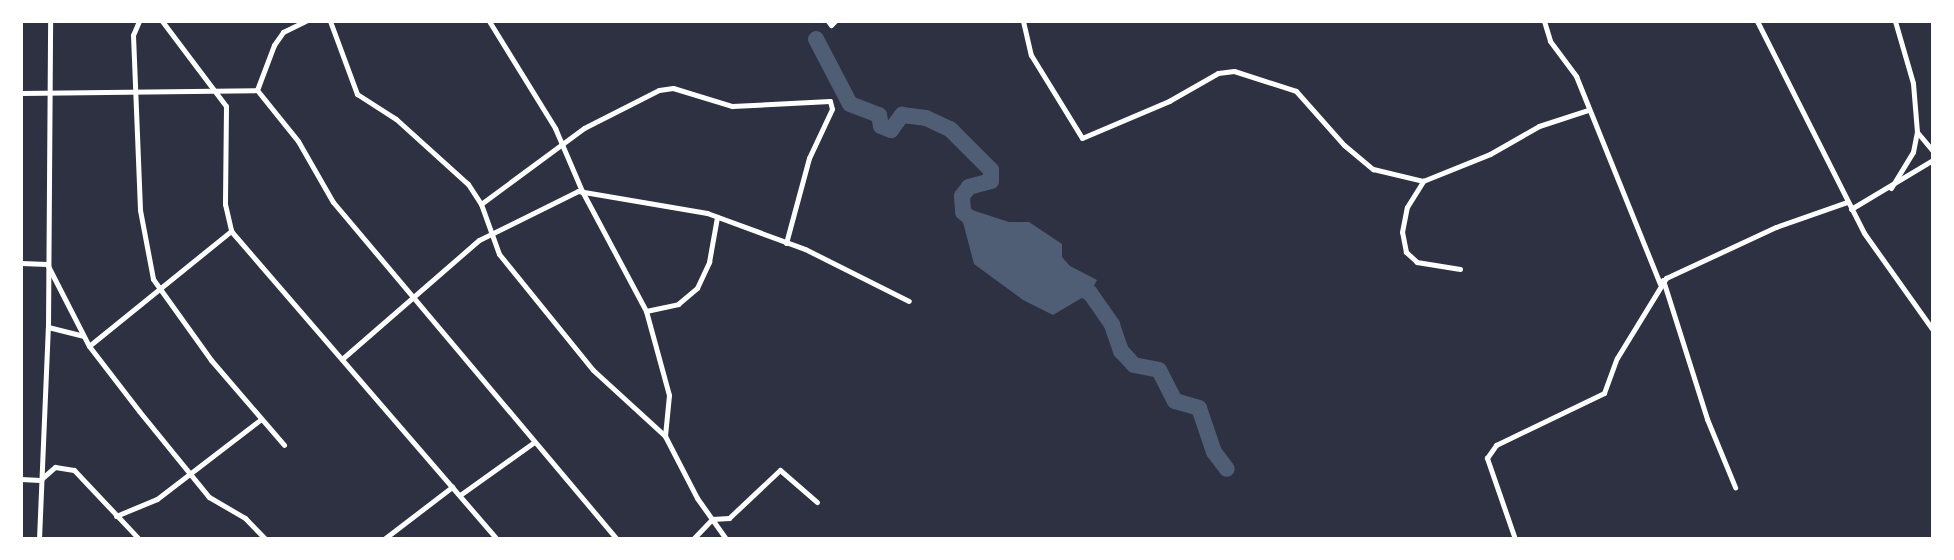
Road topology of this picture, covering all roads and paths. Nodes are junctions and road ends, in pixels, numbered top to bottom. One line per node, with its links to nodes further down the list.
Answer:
1 (50, 21): 14 (street)
2 (139, 21): 17 (street)
3 (162, 21): 15 (street)
4 (306, 21): 13 (street)
5 (330, 21): 27 (street)
6 (489, 21): 20 (street)
7 (828, 21): 8 (street)
8 (835, 21)
9 (1023, 21): 23 (street)
10 (1544, 21): 18 (street)
11 (1757, 21): 26 (street)
12 (1895, 21): 19 (street)
13 (257, 90): 15 (street); 38 (street)
14 (52, 92): 16 (street); 17 (street); 34 (street)
15 (218, 92): 17 (street); 30 (street)
16 (21, 93)
17 (138, 94): 37 (street)
18 (1588, 110): 23 (street); 36 (street)
19 (1917, 132): 21 (street); 24 (street)
20 (562, 144): 25 (street); 27 (street); 32 (street)
21 (1933, 151)
22 (1933, 160): 24 (street)
23 (1423, 181): 35 (street)
24 (1891, 188): 28 (street)
25 (582, 191): 29 (street); 31 (street); 40 (street)
26 (1847, 202): 28 (street); 36 (street)
27 (481, 204): 31 (street)
28 (1851, 209): 42 (street)
29 (717, 216): 32 (street); 40 (street)
30 (231, 231): 37 (street); 45 (street)
31 (491, 233): 38 (street); 47 (street)
32 (786, 243): 39 (street)
33 (21, 264): 34 (street)
34 (47, 264): 41 (street); 43 (street)
35 (1460, 269)
36 (1661, 282): 54 (street); 67 (street)
37 (158, 290): 44 (street); 46 (street)
38 (412, 297): 45 (street); 48 (street)
39 (909, 301)
40 (646, 311): 47 (street)
41 (48, 327): 43 (street); 52 (street)
42 (1933, 330)
43 (83, 336): 44 (street)
44 (89, 346): 50 (street)
45 (342, 359): 53 (street)
46 (260, 419): 49 (street); 50 (street)
47 (665, 436): 58 (street)
48 (533, 443): 55 (street); 64 (street)
49 (284, 445)
50 (191, 473): 57 (street); 61 (street)
51 (21, 479): 52 (street)
52 (40, 480): 57 (street); 59 (street)
53 (452, 487): 55 (street); 62 (street)
54 (1735, 487)
55 (460, 495): 63 (street)
56 (817, 502): 58 (street)
57 (116, 516): 60 (street)
58 (712, 519): 65 (street); 66 (street)
59 (38, 539)
60 (139, 539)
61 (265, 539)
62 (385, 539)
63 (497, 539)
64 (617, 539)
65 (693, 539)
66 (726, 539)
67 (1515, 539)

